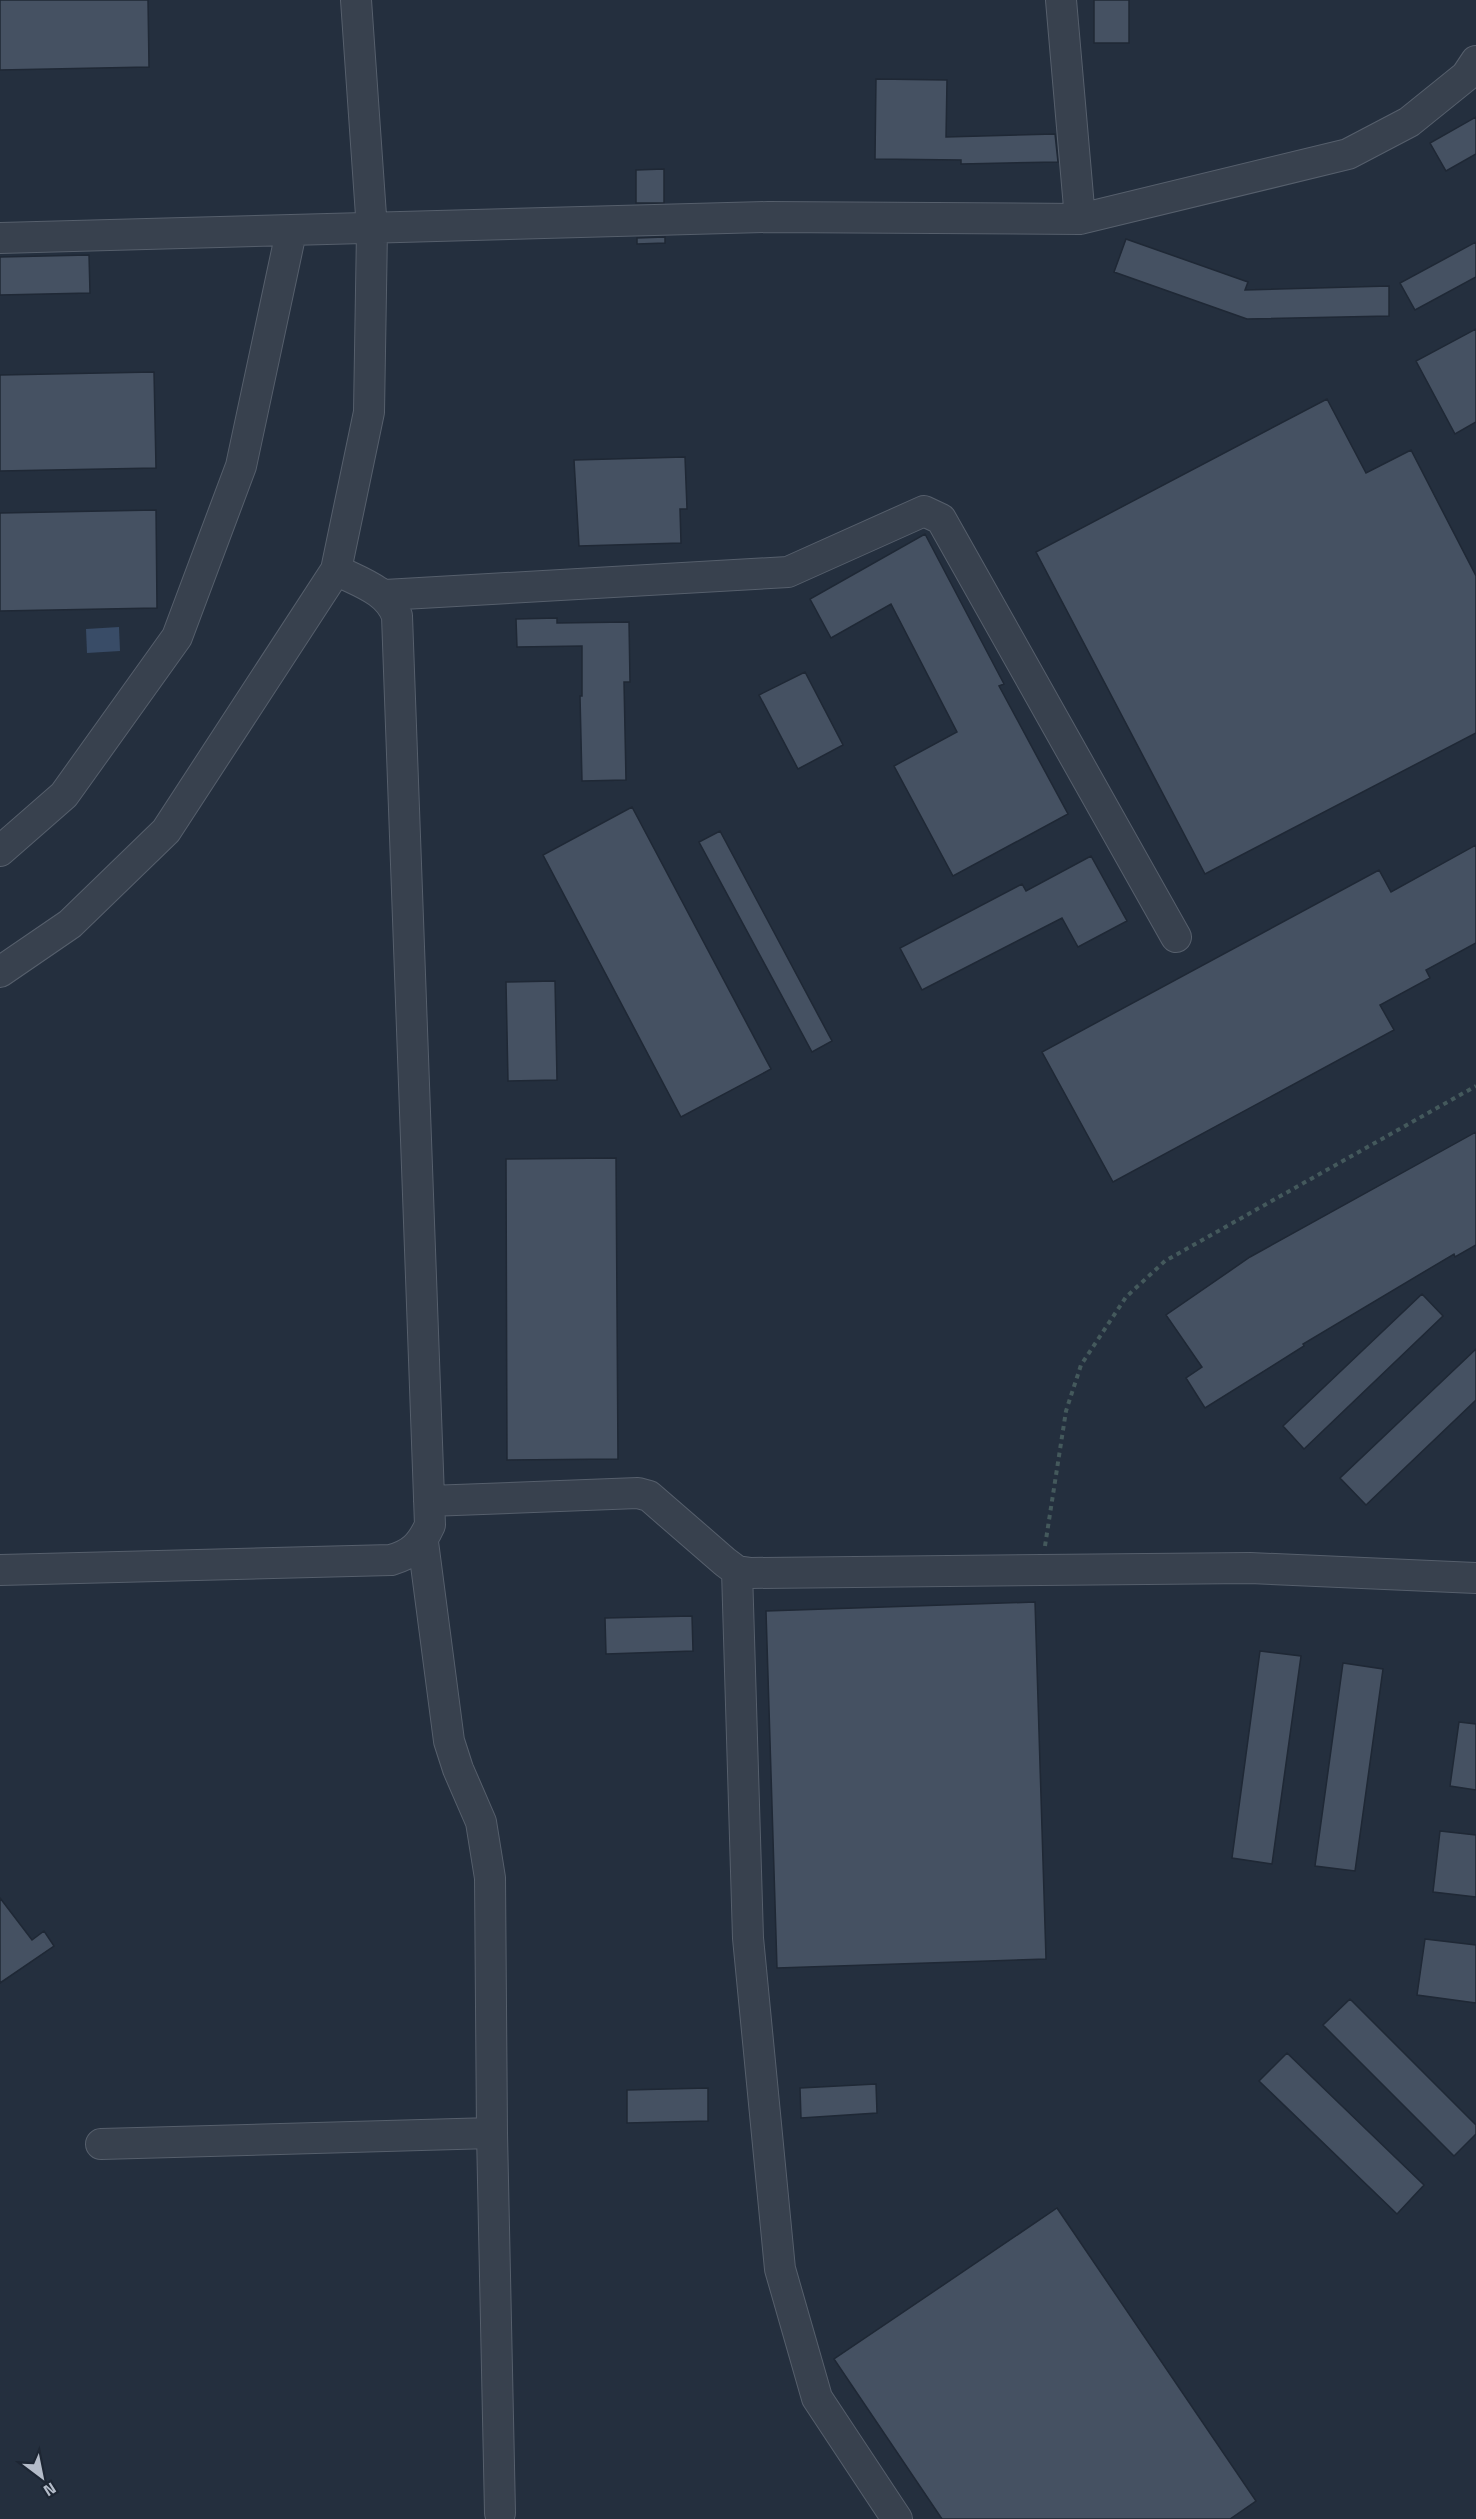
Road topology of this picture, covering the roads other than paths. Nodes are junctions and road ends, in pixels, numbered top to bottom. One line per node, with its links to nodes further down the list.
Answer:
1 (356, 0): 5 (street)
2 (1061, 0): 4 (street)
3 (1476, 61): 4 (street)
4 (1080, 219): 5 (street)
5 (372, 230): 6 (street); 8 (street)
6 (291, 232): 7 (street); 10 (street)
7 (0, 238)
8 (336, 570): 9 (street); 12 (street)
9 (385, 595): 11 (street); 13 (street)
10 (0, 851)
11 (1176, 937)
12 (0, 972)
13 (429, 1501): 14 (street); 16 (street)
14 (423, 1542): 15 (street); 18 (street)
15 (0, 1570)
16 (737, 1570): 17 (street); 21 (street)
17 (1476, 1578)
18 (492, 2133): 19 (street); 20 (street)
19 (101, 2144)
20 (500, 2513)
21 (897, 2519)

